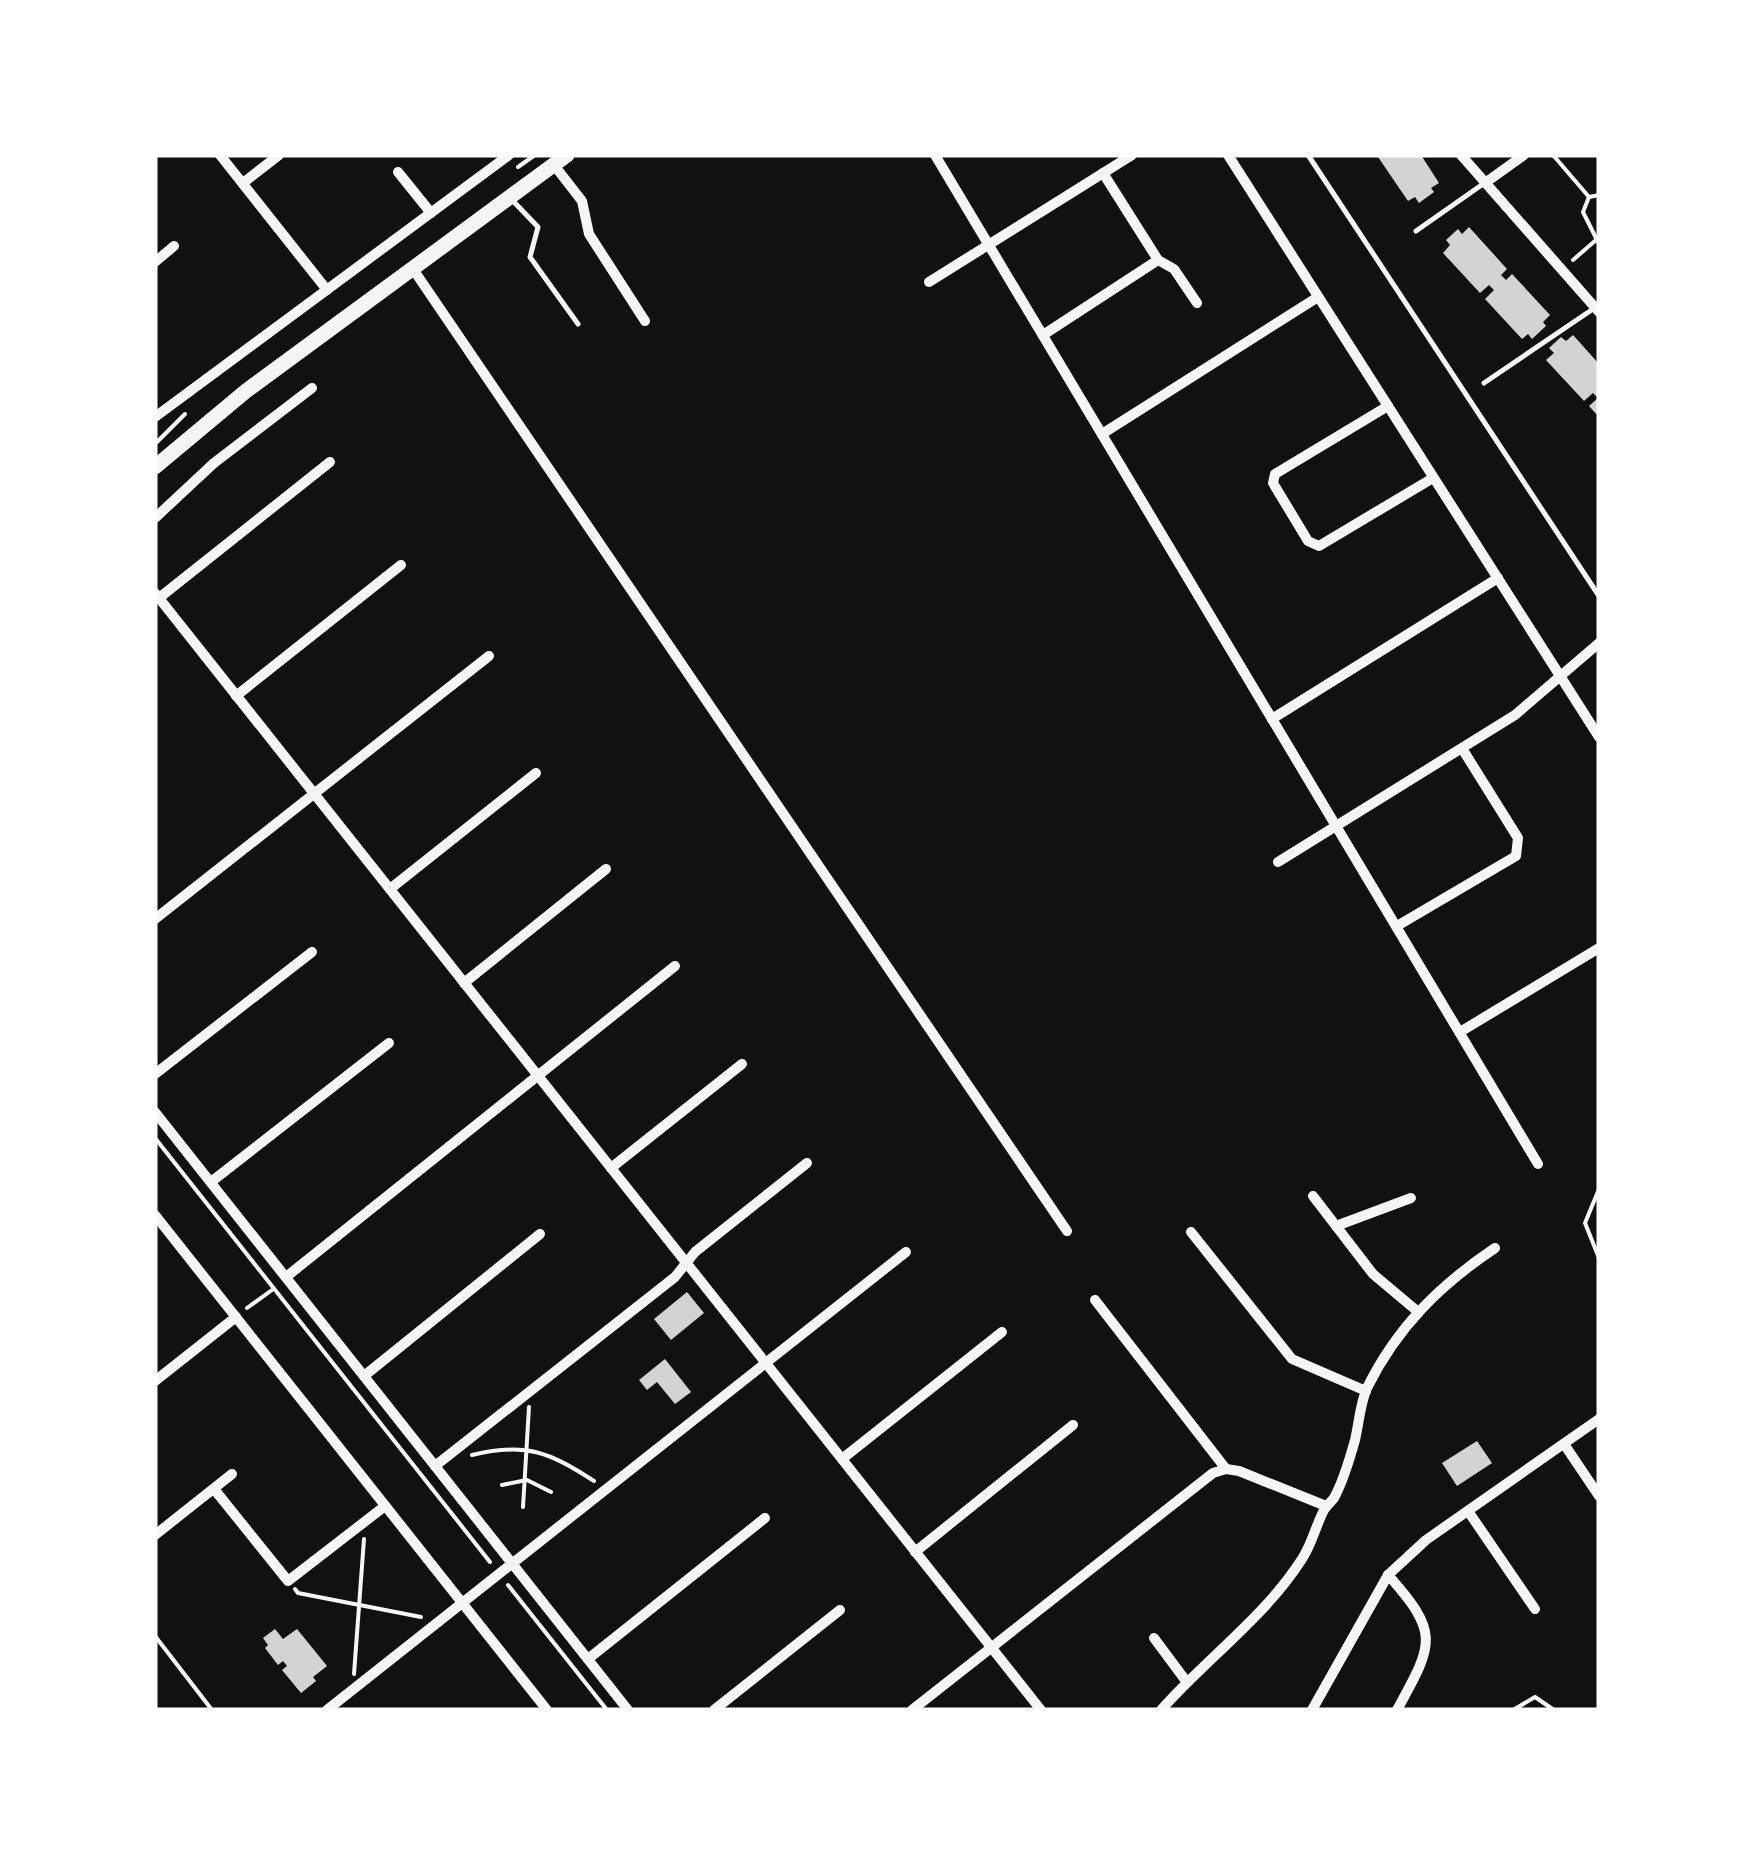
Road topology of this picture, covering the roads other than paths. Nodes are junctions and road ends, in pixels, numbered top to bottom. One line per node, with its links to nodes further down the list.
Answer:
1 (220, 155): 13 (street)
2 (279, 155): 13 (street)
3 (509, 155): 16 (street)
4 (936, 155): 18 (street)
5 (1132, 155): 12 (street)
6 (1228, 155): 25 (street)
7 (1308, 155): 43 (lane)
8 (1461, 155): 14 (street)
9 (1524, 155): 14 (street)
10 (560, 160): 15 (main road); 28 (street)
11 (398, 172): 16 (street)
12 (1103, 174): 18 (street); 20 (street)
13 (243, 183): 24 (street)
14 (1485, 183): 17 (lane); 27 (street)
15 (510, 198): 22 (main road); 29 (lane)
16 (430, 213): 24 (street)
17 (1416, 232)
18 (989, 245): 23 (street); 30 (street)
19 (174, 246): 21 (street)
20 (1158, 260): 26 (street); 30 (street)
21 (155, 262)
22 (412, 269): 37 (main road); 77 (street)
23 (929, 282)
24 (327, 290): 34 (street)
25 (1318, 297): 33 (street); 35 (street)
26 (1197, 303)
27 (1597, 310): 31 (lane)
28 (645, 322)
29 (578, 324)
30 (1043, 335): 35 (street)
31 (1484, 383)
32 (312, 388): 39 (street)
33 (1388, 406): 38 (street); 38 (street)
34 (155, 417)
35 (1102, 434): 48 (street)
36 (330, 462): 42 (street)
37 (155, 467)
38 (1433, 478): 41 (street)
39 (155, 518)
40 (400, 565): 47 (street)
41 (1498, 578): 46 (street); 48 (street)
42 (157, 595): 47 (street)
43 (1599, 596)
44 (1599, 643): 46 (street)
45 (489, 656): 52 (street)
46 (1561, 677): 49 (street); 50 (street)
47 (236, 696): 52 (street)
48 (1272, 718): 53 (street)
49 (1599, 737)
50 (1463, 750): 53 (street); 58 (street)
51 (536, 773): 56 (street)
52 (314, 794): 56 (street); 57 (street)
53 (1338, 828): 54 (street); 58 (street)
54 (1278, 862)
55 (606, 869): 62 (street)
56 (390, 889): 62 (street)
57 (155, 919)
58 (1397, 926): 63 (street)
59 (1599, 948): 63 (street)
60 (312, 952): 66 (street)
61 (675, 966): 67 (street)
62 (464, 983): 67 (street)
63 (1460, 1032): 70 (street)
64 (390, 1043): 72 (street)
65 (742, 1064): 71 (street)
66 (155, 1074)
67 (538, 1076): 71 (street); 83 (street)
68 (155, 1112): 72 (street)
69 (807, 1163): 82 (street)
70 (1538, 1164)
71 (611, 1168): 82 (street)
72 (211, 1182): 83 (street)
73 (1313, 1196): 76 (street)
74 (1411, 1198): 76 (street)
75 (155, 1215): 86 (street)
76 (1336, 1226): 85 (street)
77 (1067, 1231)
78 (1191, 1232): 91 (street)
79 (540, 1234): 89 (street)
80 (1495, 1248): 85 (street)
81 (906, 1252): 88 (street)
82 (686, 1263): 88 (street); 96 (street)
83 (286, 1277): 89 (street)
84 (1095, 1300): 97 (street)
85 (1417, 1311): 91 (street)
86 (236, 1317): 90 (street); 101 (street)
87 (1002, 1332): 95 (street)
88 (766, 1363): 95 (street); 107 (street)
89 (364, 1376): 96 (street)
90 (155, 1380)
91 (1366, 1391): 102 (street)
92 (1599, 1419): 94 (street)
93 (1073, 1425): 106 (street)
94 (1564, 1444): 100 (street); 103 (street)
95 (842, 1459): 106 (street)
96 (435, 1466): 107 (street)
97 (1226, 1470): 102 (street); 113 (street)
98 (232, 1474): 99 (street)
99 (214, 1489): 101 (street); 105 (street)
100 (1599, 1496)
101 (386, 1506): 109 (street)
102 (1326, 1506): 115 (street)
103 (1468, 1511): 108 (street); 111 (street)
104 (765, 1518): 114 (street)
105 (155, 1535)
106 (915, 1552): 113 (street)
107 (512, 1564): 109 (street); 114 (street)
108 (1388, 1575): 123 (street); 124 (street)
109 (462, 1603): 116 (street); 117 (street)
110 (840, 1610): 119 (street)
111 (1535, 1610)
112 (1154, 1638): 115 (street)
113 (991, 1647): 120 (street); 121 (street)
114 (588, 1660): 118 (street)
115 (1186, 1681): 122 (street)
116 (328, 1710)
117 (547, 1710)
118 (628, 1710)
119 (714, 1710)
120 (912, 1710)
121 (1040, 1710)
122 (1161, 1710)
123 (1312, 1710)
124 (1397, 1710)

